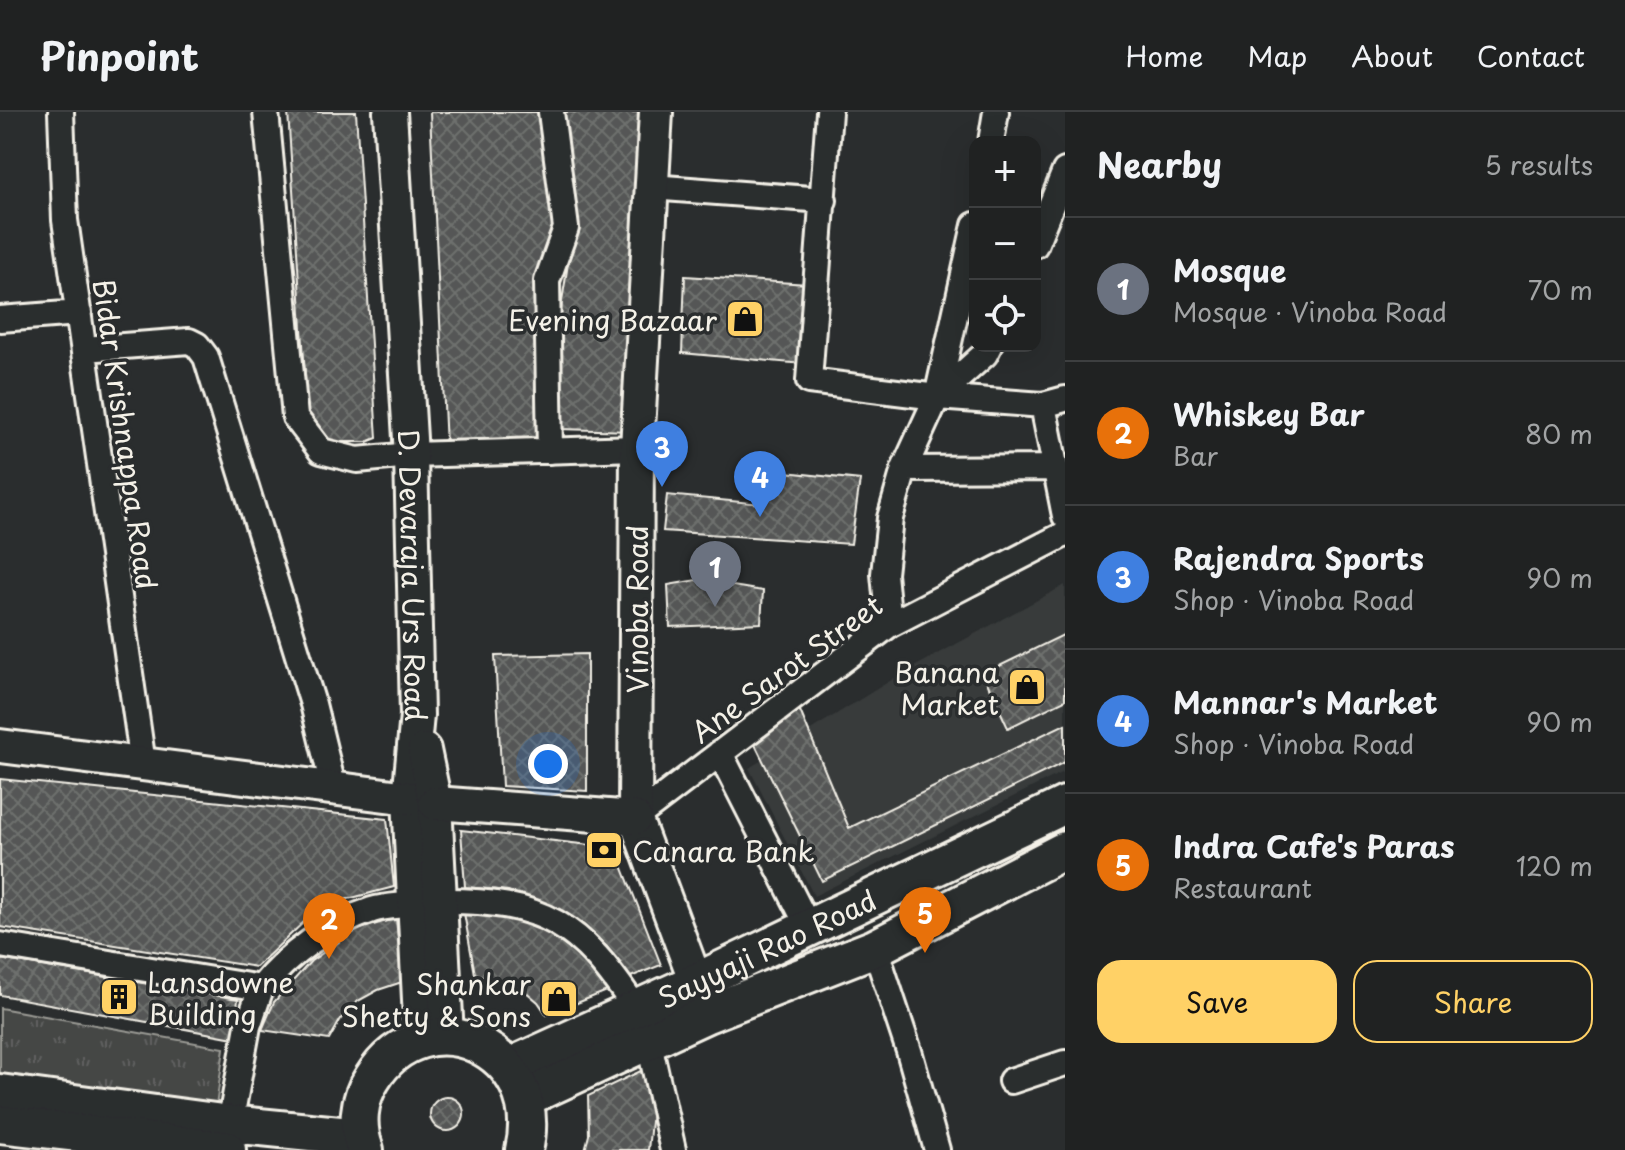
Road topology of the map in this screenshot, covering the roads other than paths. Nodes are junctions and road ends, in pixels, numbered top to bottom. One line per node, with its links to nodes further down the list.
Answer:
1 (61, 112): 14 (street, Bidar Krishnappa Road)
2 (266, 112): 22 (street)
3 (390, 112): 22 (street, D. Devaraja Urs Road)
4 (551, 112): 21 (street)
5 (656, 112): 10 (street, Vinoba Road)
6 (829, 112): 11 (street)
7 (996, 112): 8 (street)
8 (992, 136)
9 (1065, 171): 12 (street)
10 (651, 187): 11 (street); 20 (street, Vinoba Road)
11 (824, 200): 18 (street)
12 (1041, 230)
13 (969, 252): 18 (street)
14 (79, 313): 15 (street); 16 (street, Bidar Krishnappa Road)
15 (0, 319)
16 (84, 349): 30 (street, Bidar Krishnappa Road); 31 (street)
17 (986, 352): 18 (street)
18 (937, 397): 19 (street); 24 (street)
19 (1054, 402): 23 (street)
20 (637, 448): 21 (street); 34 (street, Vinoba Road)
21 (550, 451): 22 (street)
22 (411, 455): 32 (street, D. Devaraja Urs Road)
23 (1054, 468): 24 (street); 25 (street)
24 (904, 469): 27 (street)
25 (1065, 516)
26 (1065, 534): 27 (street, Ane Sarot Street)
27 (889, 625): 29 (street, Ane Sarot Street)
28 (0, 746): 30 (street)
29 (720, 753): 34 (street, Ane Sarot Street); 37 (street)
30 (143, 764): 31 (street)
31 (334, 790): 32 (street)
32 (422, 801): 34 (street); 36 (street)
33 (1065, 805): 37 (main road, Sayyaji Rao Road)
34 (635, 818): 40 (street)
35 (1065, 850): 39 (main road, Sayyaji Rao Road)
36 (427, 902): 41 (street); 42 (street); 43 (street)
37 (809, 928): 40 (main road, Sayyaji Rao Road)
38 (0, 945): 41 (street)
39 (875, 948): 44 (main road, Sayyaji Rao Road); 54 (street)
40 (696, 982): 42 (main road, Sayyaji Rao Road)
41 (261, 988): 50 (street)
42 (636, 1009): 47 (main road, Sayyaji Rao Road)
43 (434, 1038): 47 (main road); 51 (main road)
44 (649, 1043): 47 (main road, Sayyaji Rao Road); 53 (street)
45 (1065, 1063): 46 (street)
46 (1011, 1081)
47 (517, 1083): 52 (main road)
48 (0, 1093): 50 (main road)
49 (0, 1124): 50 (main road)
50 (228, 1137): 51 (main road)
51 (362, 1144)
52 (524, 1150)
53 (673, 1150)
54 (937, 1150)

